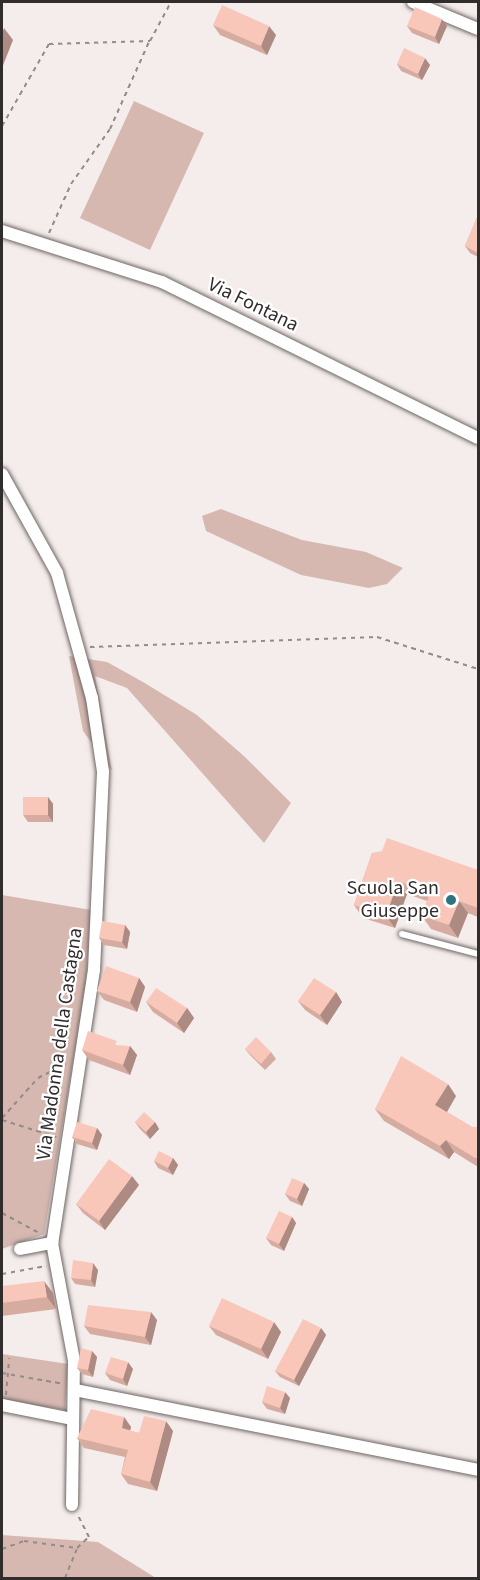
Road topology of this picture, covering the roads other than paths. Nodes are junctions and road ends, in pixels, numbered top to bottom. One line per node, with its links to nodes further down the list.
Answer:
1 (413, 2): 2 (street)
2 (478, 29)
3 (2, 231): 4 (street, Via Fontana)
4 (478, 438)
5 (2, 474): 8 (street, Via Madonna della Castagna)
6 (402, 934): 7 (lane)
7 (478, 954)
8 (52, 1239): 9 (street); 10 (street, Via Madonna della Castagna)
9 (20, 1249)
10 (75, 1388): 12 (street, Via Madonna della Castagna); 13 (street)
11 (2, 1405): 12 (street)
12 (72, 1419): 14 (street, Via Madonna della Castagna)
13 (478, 1470)
14 (72, 1505)

